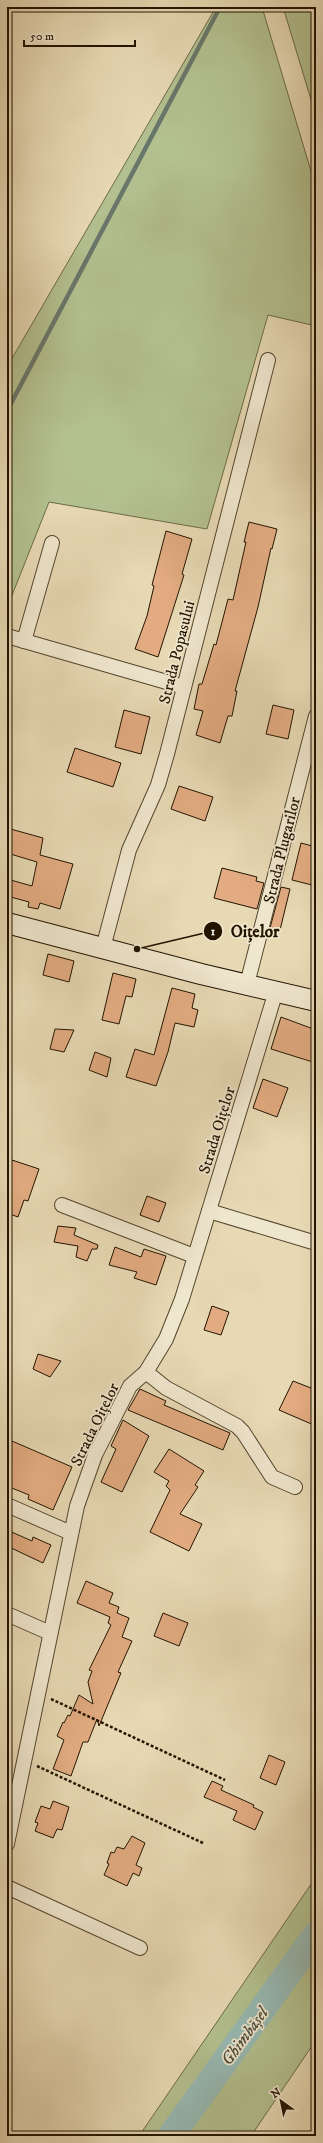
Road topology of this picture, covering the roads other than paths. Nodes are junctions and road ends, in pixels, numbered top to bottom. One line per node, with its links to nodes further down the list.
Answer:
1 (268, 360): 5 (street, Strada Popasului)
2 (52, 543): 4 (street)
3 (7, 636): 4 (street)
4 (24, 641): 5 (street)
5 (184, 688): 8 (street, Strada Popasului)
6 (316, 716): 9 (street, Strada Plugarilor)
7 (7, 923): 8 (street)
8 (103, 948): 9 (street)
9 (247, 984): 10 (street)
10 (276, 991): 11 (street); 13 (street, Strada Oițelor)
11 (316, 1001)
12 (62, 1205): 15 (street)
13 (209, 1211): 14 (street); 15 (street, Strada Oițelor)
14 (316, 1243)
15 (194, 1256): 16 (street, Strada Oițelor)
16 (146, 1372): 17 (street); 19 (street, Strada Oițelor)
17 (295, 1487)
18 (7, 1505): 19 (street)
19 (71, 1533): 21 (street, Strada Oițelor)
20 (7, 1614): 21 (street)
21 (50, 1632): 22 (street, Strada Oițelor)
22 (7, 1842)
23 (7, 1887): 24 (street)
24 (140, 1948)

